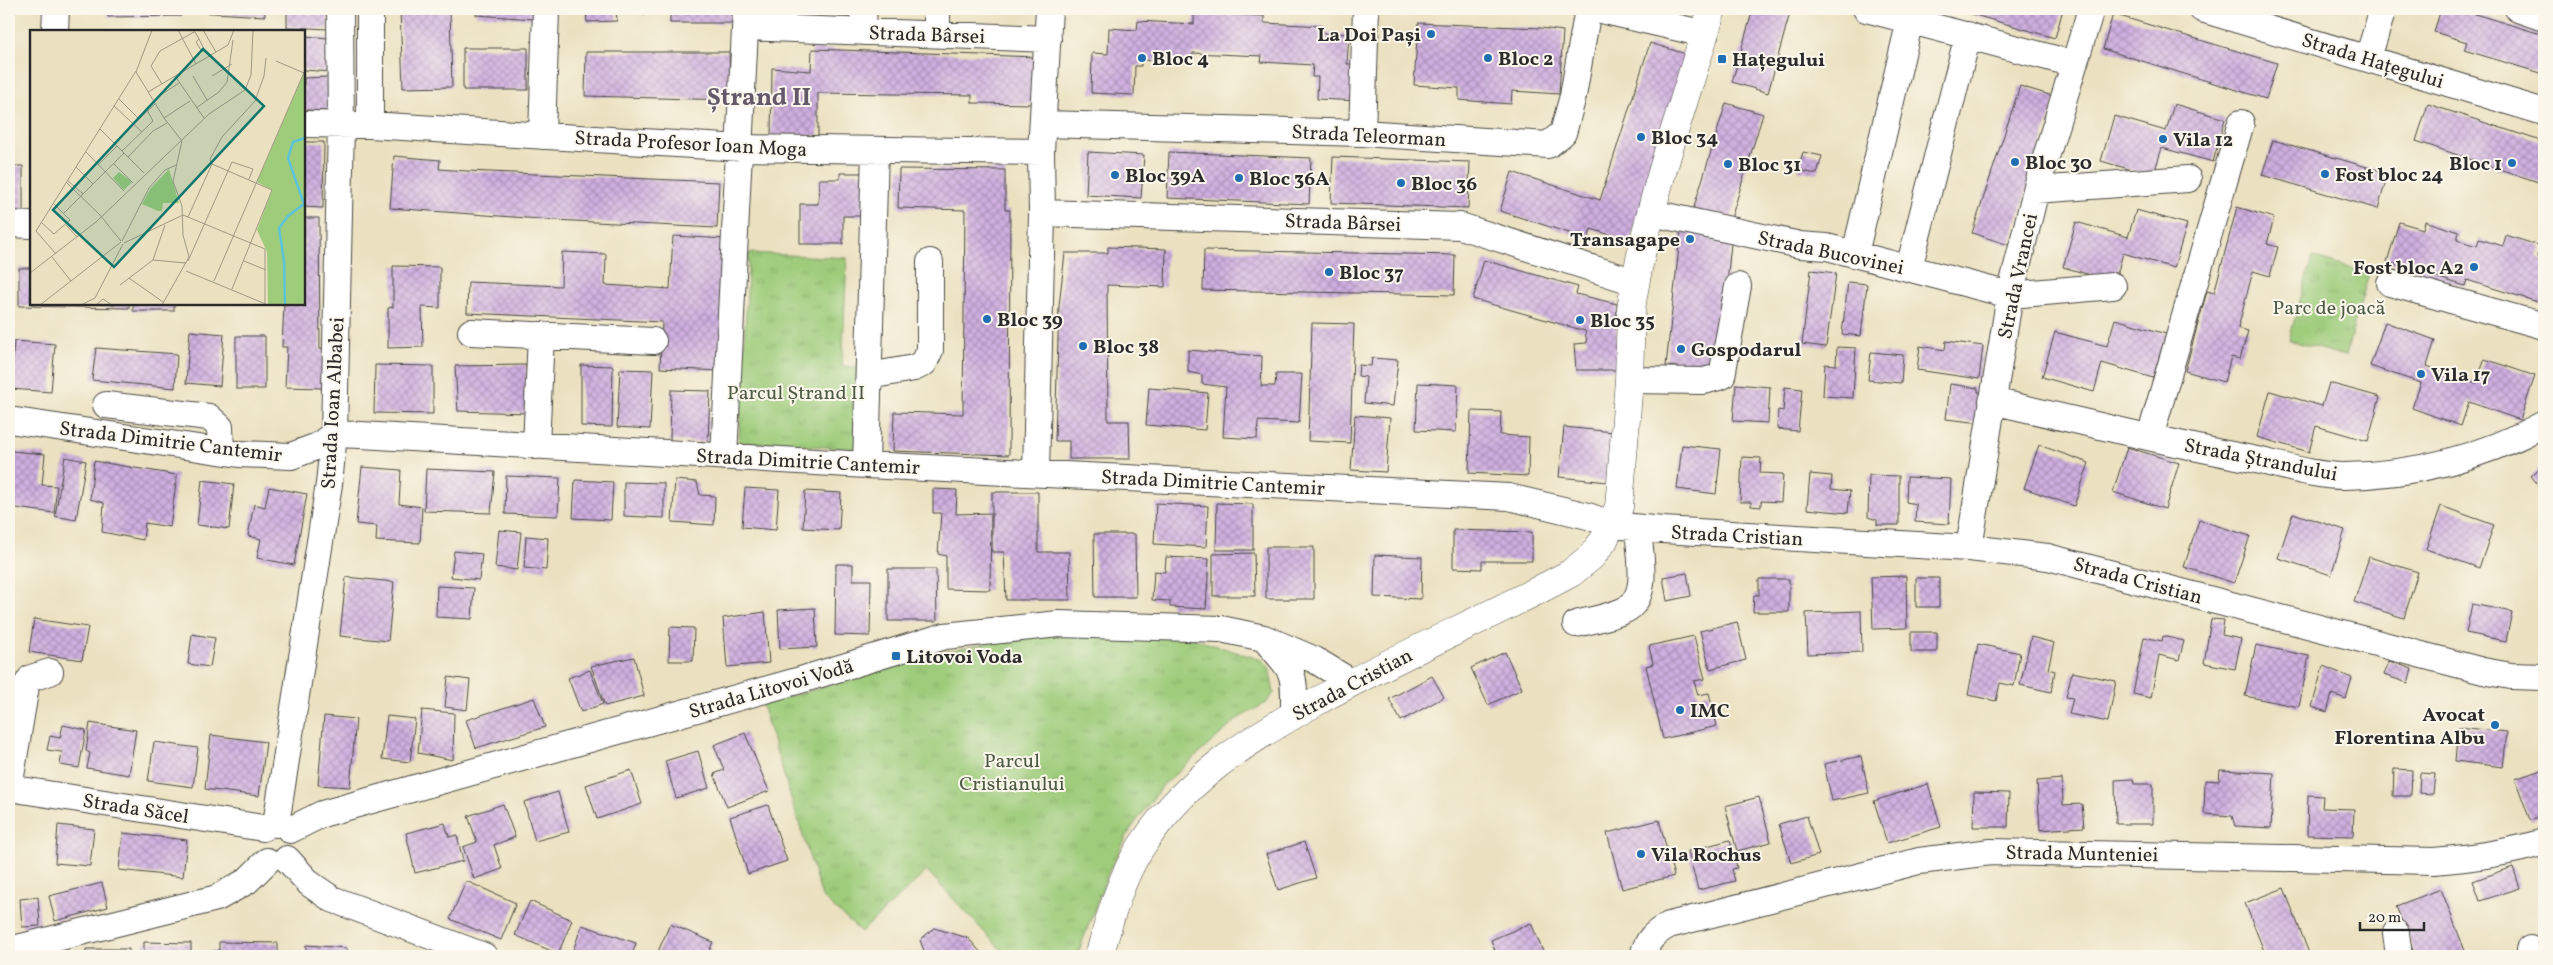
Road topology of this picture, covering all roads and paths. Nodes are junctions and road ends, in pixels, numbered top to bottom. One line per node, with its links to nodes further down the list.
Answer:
1 (56, 9): 20 (street)
2 (340, 9): 29 (street, Strada Ioan Albabei)
3 (370, 9): 30 (street)
4 (546, 9): 32 (street)
5 (1050, 9): 22 (street)
6 (1366, 9): 31 (street)
7 (1588, 9): 31 (street, Strada Teleorman)
8 (1597, 9): 19 (street)
9 (1866, 9): 17 (street)
10 (2091, 9): 24 (street, Strada Vrancei)
11 (2202, 9): 23 (street, Strada Hațegului)
12 (2383, 9): 23 (street)
13 (2518, 9): 15 (street)
14 (746, 18): 16 (street, Strada Bârsei); 33 (street)
15 (2544, 18)
16 (863, 20): 18 (street, Strada Bârsei)
17 (1910, 20): 21 (street); 42 (street)
18 (937, 21): 22 (street, Strada Bârsei)
19 (1709, 21): 38 (main road)
20 (55, 30)
21 (1968, 35): 24 (street); 44 (street)
22 (1048, 39): 28 (street)
23 (2368, 58): 25 (street, Strada Hațegului)
24 (2074, 64): 37 (street, Strada Vrancei)
25 (2544, 112)
26 (2241, 123): 61 (street)
27 (305, 124): 29 (street, Strada Profesor Ioan Moga)
28 (1044, 124): 31 (street, Strada Teleorman); 35 (street)
29 (341, 125): 30 (street, Strada Profesor Ioan Moga); 60 (street, Strada Ioan Albabei)
30 (370, 125): 32 (street, Strada Profesor Ioan Moga)
31 (1362, 133)
32 (542, 136): 33 (street, Strada Profesor Ioan Moga)
33 (741, 148): 34 (street, Strada Profesor Ioan Moga); 64 (street)
34 (875, 150): 35 (street, Strada Profesor Ioan Moga); 54 (street)
35 (1041, 152): 39 (street)
36 (2188, 179): 37 (street)
37 (2036, 190): 49 (street, Strada Vrancei)
38 (1652, 212): 42 (street, Strada Bucovinei); 45 (main road)
39 (1042, 214): 45 (street, Strada Bârsei); 66 (street)
40 (9, 224): 41 (street)
41 (30, 225)
42 (1855, 254): 44 (street, Strada Bucovinei)
43 (930, 262): 54 (street)
44 (1909, 268): 49 (street, Strada Bucovinei)
45 (1635, 282): 55 (main road)
46 (2390, 283): 50 (street)
47 (1738, 286): 55 (street)
48 (2113, 286): 49 (street, Strada Bucovinei)
49 (2010, 295): 56 (street, Strada Vrancei)
50 (2544, 326)
51 (471, 332): 52 (street)
52 (542, 335): 53 (street); 62 (street)
53 (653, 341)
54 (869, 376): 65 (street)
55 (1629, 380): 67 (main road)
56 (1992, 401): 61 (street, Strada Ștrandului); 68 (street, Strada Vrancei)
57 (106, 405): 63 (street)
58 (9, 420): 63 (street, Strada Dimitrie Cantemir)
59 (2544, 424): 61 (street, Strada Ștrandului)
60 (334, 434): 62 (street, Strada Dimitrie Cantemir); 63 (street, Strada Dimitrie Cantemir); 76 (street, Strada Ioan Albabei)
61 (2150, 437)
62 (536, 446): 64 (street, Strada Dimitrie Cantemir)
63 (221, 451)
64 (724, 457): 65 (street, Strada Dimitrie Cantemir)
65 (866, 465): 66 (street, Strada Dimitrie Cantemir)
66 (1036, 473): 67 (street, Strada Dimitrie Cantemir)
67 (1625, 526): 68 (street, Strada Cristian); 69 (street); 73 (main road, Strada Cristian)
68 (1969, 548): 72 (street, Strada Cristian)
69 (1576, 624)
70 (1264, 638): 73 (street, Strada Litovoi Vodă); 74 (street); 76 (street, Strada Litovoi Vodă)
71 (50, 672): 75 (street)
72 (2544, 677)
73 (1351, 682): 74 (main road, Strada Cristian)
74 (1294, 714): 81 (main road, Strada Cristian)
75 (9, 788): 76 (street, Strada Săcel)
76 (277, 827): 78 (street); 78 (street)
77 (2544, 842): 82 (street, Strada Munteniei)
78 (277, 860): 79 (street); 80 (street)
79 (9, 950)
80 (484, 956)
81 (1099, 956)
82 (1643, 956)

